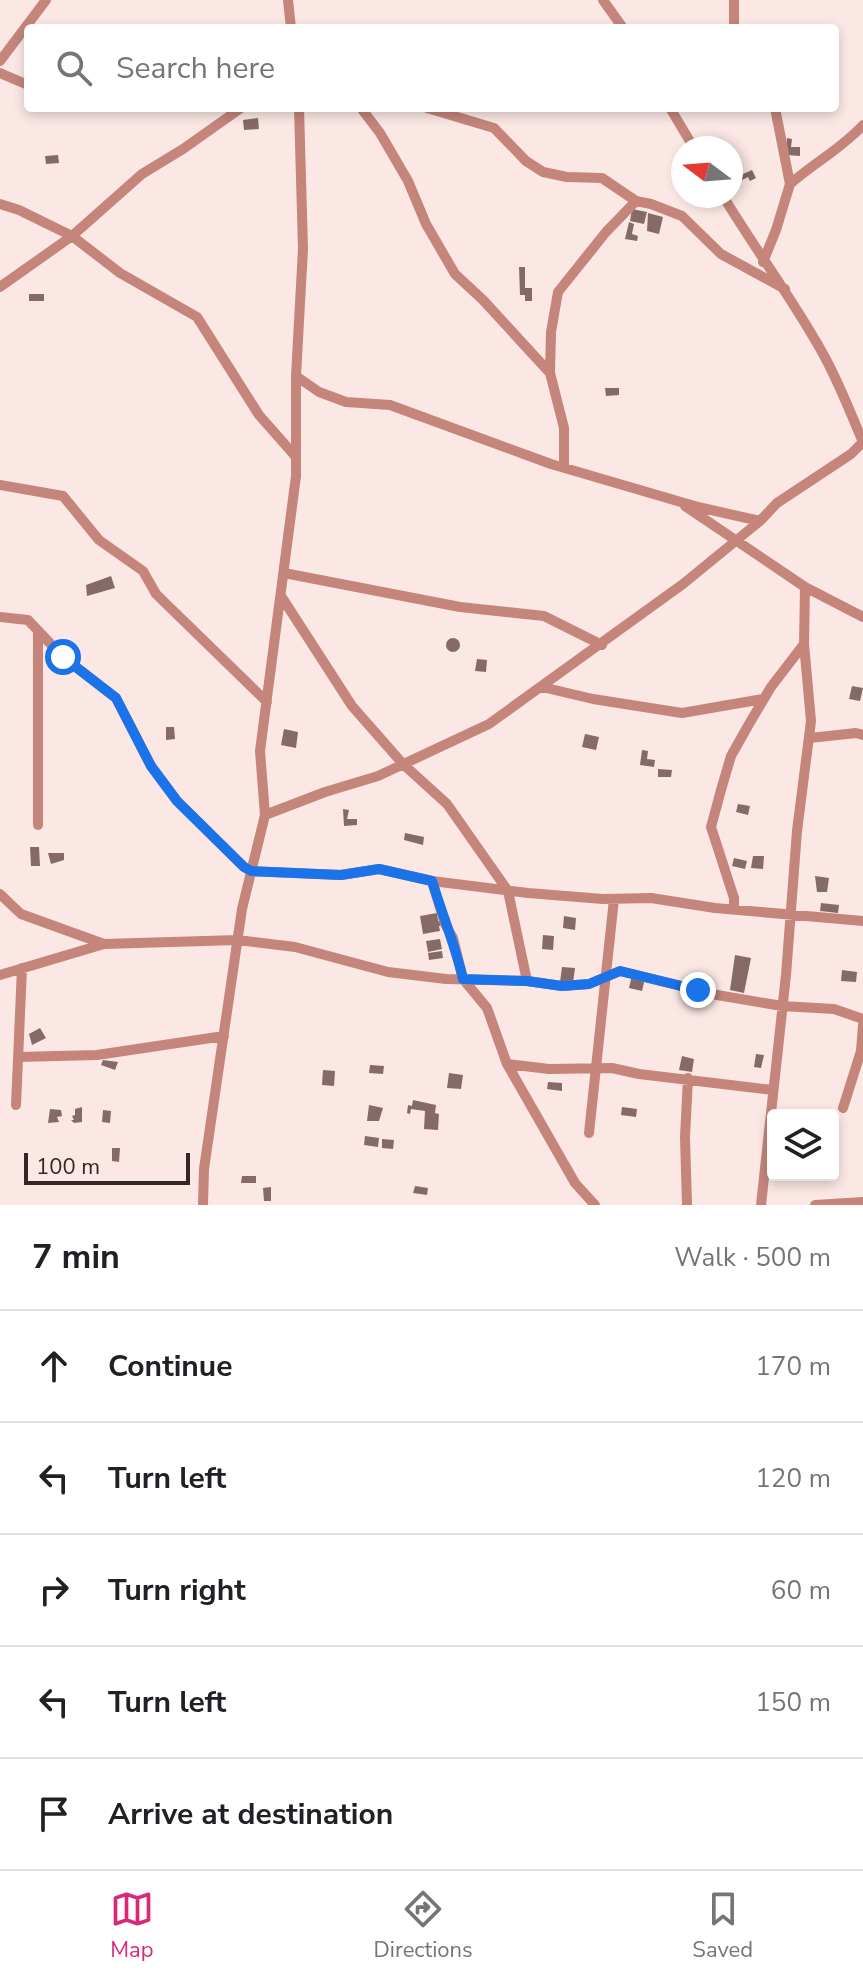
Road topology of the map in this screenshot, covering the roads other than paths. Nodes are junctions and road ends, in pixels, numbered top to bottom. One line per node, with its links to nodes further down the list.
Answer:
1 (46, 0): 5 (street)
2 (288, 0): 6 (street)
3 (603, 0): 7 (street)
4 (734, 0): 8 (street)
5 (28, 24)
6 (291, 24)
7 (620, 24)
8 (734, 24)
9 (24, 29): 10 (street)
10 (0, 61)
11 (0, 73): 12 (street)
12 (24, 83)
13 (235, 112): 25 (street)
14 (299, 112): 30 (street)
15 (364, 112): 29 (street)
16 (440, 112): 22 (street)
17 (672, 112): 20 (street)
18 (776, 112): 21 (street)
19 (863, 125): 21 (street)
20 (687, 136)
21 (790, 184): 26 (street)
22 (636, 201): 28 (street); 29 (street)
23 (0, 204): 25 (street)
24 (730, 208): 26 (street)
25 (72, 236): 27 (street); 32 (street)
26 (763, 262): 28 (street)
27 (0, 287)
28 (785, 289): 31 (street)
29 (550, 373): 33 (street)
30 (296, 376): 32 (street); 33 (street)
31 (863, 442): 36 (street)
32 (296, 457): 38 (street)
33 (564, 467): 35 (street)
34 (0, 485): 48 (street)
35 (676, 500): 36 (street); 37 (street)
36 (760, 521): 37 (street)
37 (734, 539): 39 (street); 45 (street)
38 (284, 573): 40 (street); 45 (street)
39 (805, 587): 42 (street); 44 (street)
40 (281, 596): 48 (street); 51 (street)
41 (0, 617): 43 (street)
42 (863, 617)
43 (38, 631): 53 (street); 54 (street)
44 (804, 644): 47 (street); 50 (street)
45 (602, 645): 46 (street)
46 (542, 687): 47 (street); 51 (street)
47 (763, 699): 59 (street)
48 (267, 702): 52 (street)
49 (863, 735): 50 (street)
50 (810, 738): 60 (street)
51 (403, 764): 52 (street); 56 (street)
52 (265, 815): 54 (street)
53 (38, 825)
54 (251, 871): 55 (street); 62 (street)
55 (432, 881): 56 (street); 67 (street)
56 (508, 891): 58 (street); 68 (street)
57 (0, 894): 63 (street)
58 (614, 899): 59 (street); 66 (street)
59 (734, 910): 60 (street)
60 (790, 915): 61 (street); 69 (street)
61 (863, 921)
62 (238, 940): 63 (street); 67 (street); 72 (street)
63 (104, 944): 64 (street)
64 (22, 968): 65 (street); 73 (street)
65 (0, 975)
66 (605, 977): 68 (street); 69 (street); 75 (street)
67 (463, 979): 68 (street); 74 (street)
68 (527, 981)
69 (782, 1006): 70 (street); 77 (street)
70 (863, 1019)
71 (863, 1025): 79 (street)
72 (224, 1036): 73 (street); 82 (street)
73 (18, 1057): 78 (street)
74 (507, 1064): 75 (street); 83 (street)
75 (595, 1068): 76 (street); 80 (street)
76 (688, 1078): 77 (street); 84 (street)
77 (773, 1090): 85 (street)
78 (16, 1105)
79 (843, 1108)
80 (589, 1133)
81 (863, 1202): 86 (street)
82 (203, 1205)
83 (595, 1205)
84 (687, 1205)
85 (761, 1205)
86 (815, 1205)

